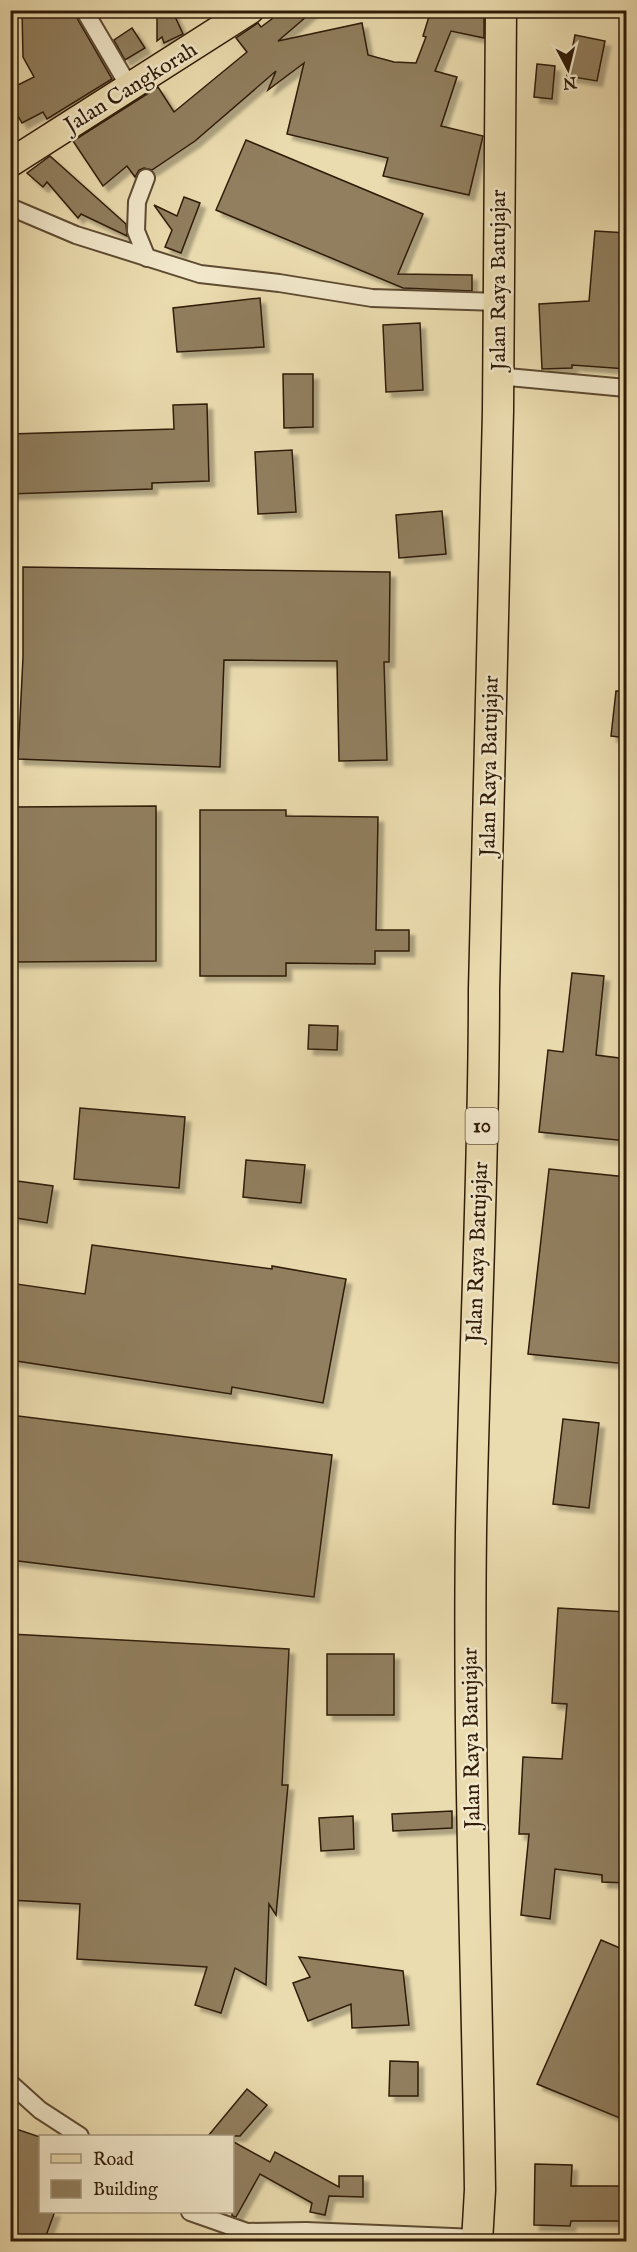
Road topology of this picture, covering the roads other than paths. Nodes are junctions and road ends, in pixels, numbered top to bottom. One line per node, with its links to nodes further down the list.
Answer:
1 (87, 10): 4 (street)
2 (250, 10): 4 (main road, Jalan Cangkorah)
3 (501, 10): 9 (highway, Jalan Raya Batujajar / 10)
4 (130, 88): 5 (main road, Jalan Cangkorah)
5 (10, 163)
6 (146, 177): 8 (street)
7 (10, 207): 8 (street)
8 (147, 258): 9 (street)
9 (498, 302): 10 (highway, Jalan Raya Batujajar / 10)
10 (498, 376): 11 (street); 15 (highway, Jalan Raya Batujajar / 10)
11 (627, 388)
12 (10, 2083): 13 (street)
13 (78, 2135)
14 (195, 2213): 15 (street)
15 (477, 2240)

